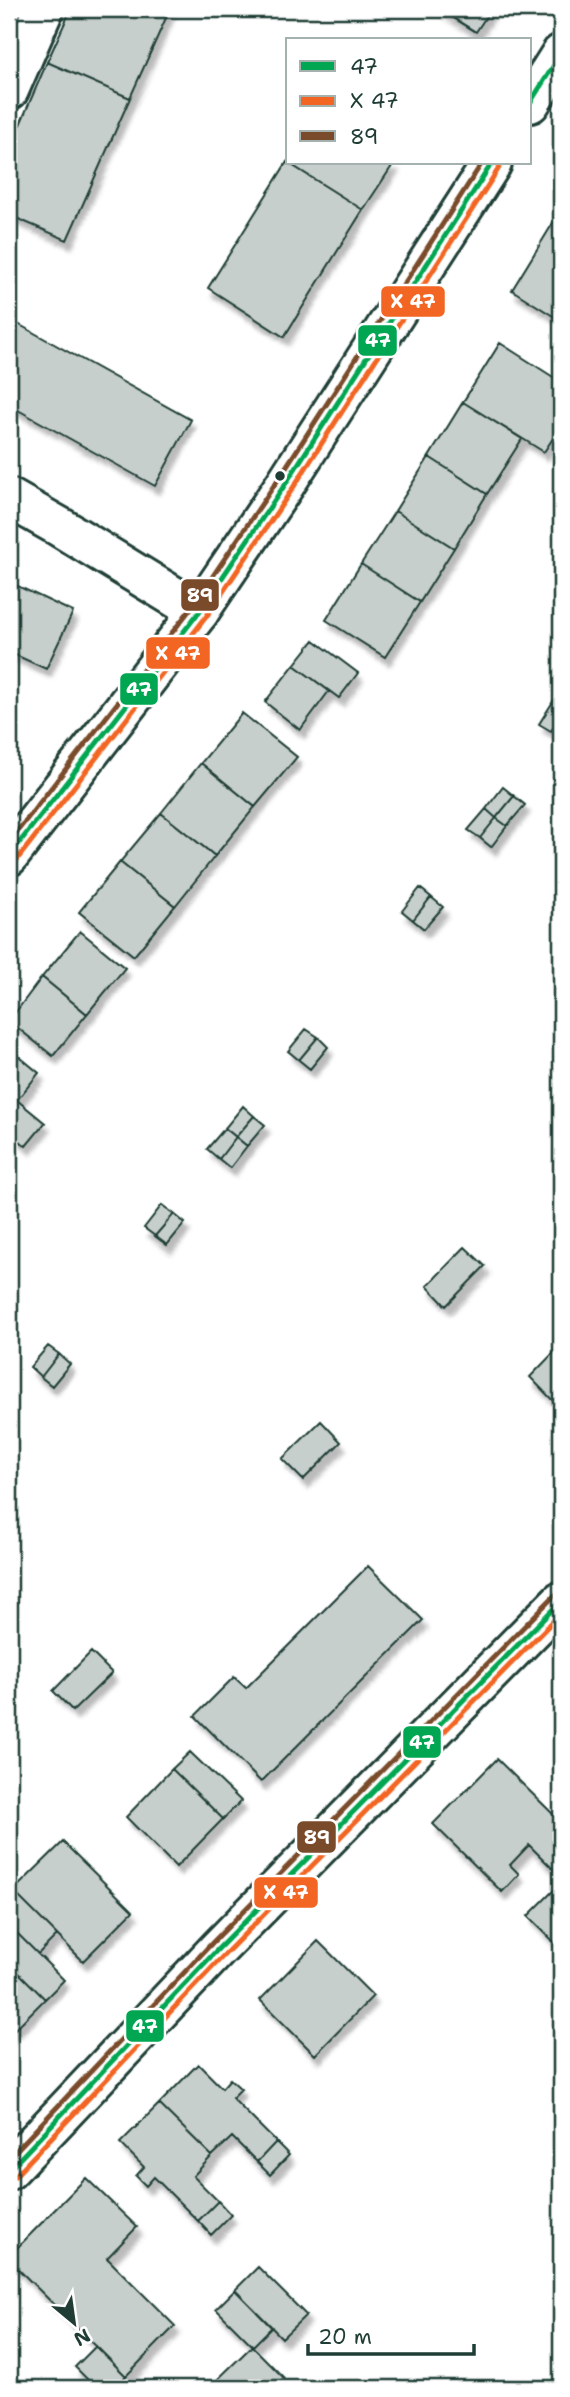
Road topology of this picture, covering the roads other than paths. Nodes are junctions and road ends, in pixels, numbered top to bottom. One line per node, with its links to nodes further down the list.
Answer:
1 (44, 9): 3 (street)
2 (561, 54): 4 (street)
3 (9, 89)
4 (532, 100)
5 (491, 164): 7 (street)
6 (9, 498): 7 (street)
7 (199, 612): 8 (street)
8 (9, 856)
9 (561, 1601): 10 (street)
10 (9, 2170)

